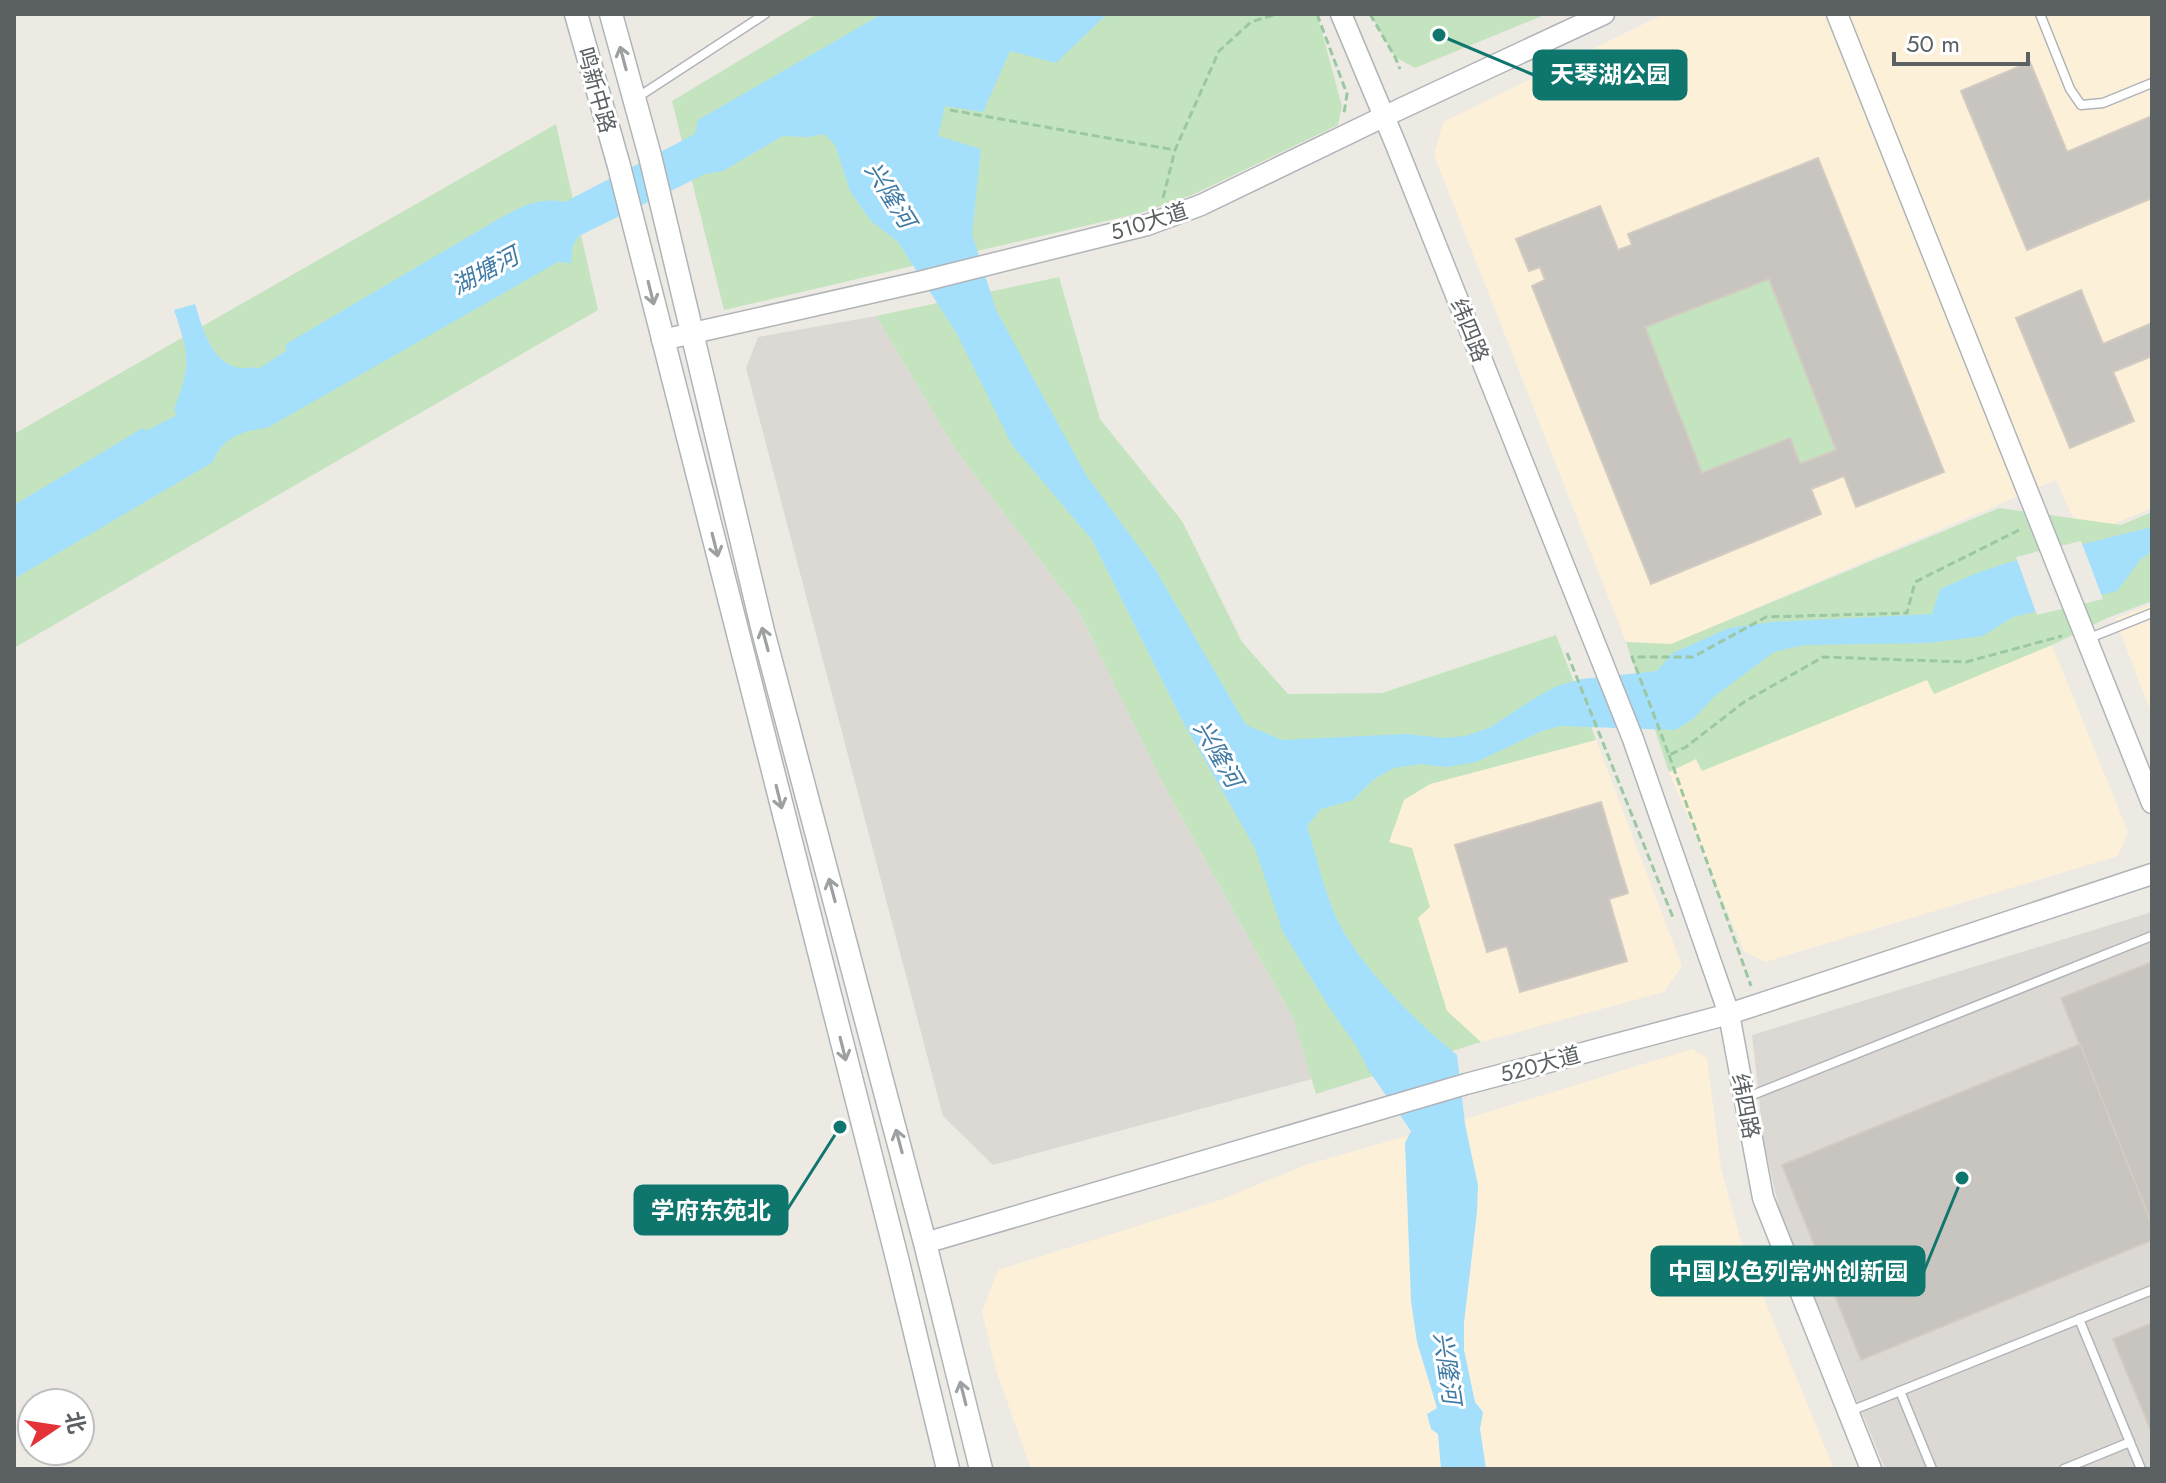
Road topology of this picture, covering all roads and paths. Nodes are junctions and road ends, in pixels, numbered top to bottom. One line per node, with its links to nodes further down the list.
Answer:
1 (576, 14): 20 (main road, 鸣新中路, one-way to 20)
2 (611, 14): 13 (main road, 鸣新中路, one-way to 2)
3 (765, 14): 13 (lane)
4 (1277, 14): 17 (path)
5 (1317, 14): 15 (path)
6 (1341, 14): 16 (street, 纬四路)
7 (1370, 14): 11 (path)
8 (1604, 14): 16 (street, 510大道)
9 (1837, 14): 24 (street)
10 (2040, 14): 12 (lane)
11 (1400, 69)
12 (2152, 83)
13 (634, 100): 19 (main road, 鸣新中路)
14 (950, 110): 17 (path)
15 (1343, 117)
16 (1383, 117): 19 (street, 510大道); 32 (street, 纬四路)
17 (1175, 150): 18 (path)
18 (1161, 205)
19 (692, 333): 20 (street, 510大道); 34 (main road, 鸣新中路, one-way to 19)
20 (662, 340): 40 (main road, 鸣新中路, one-way to 40)
21 (2019, 530): 26 (path)
22 (2152, 613): 24 (lane)
23 (2062, 636): 26 (path)
24 (2086, 639): 27 (street)
25 (1567, 653): 29 (path)
26 (1669, 755): 31 (path)
27 (2152, 803)
28 (2152, 874): 32 (street, 520大道)
29 (1678, 929)
30 (2152, 936): 33 (lane)
31 (1751, 986)
32 (1729, 1014): 33 (street, 纬四路); 34 (street, 520大道)
33 (1745, 1098): 38 (street, 纬四路)
34 (925, 1243): 41 (main road, 鸣新中路, one-way to 34)
35 (2152, 1290): 36 (lane)
36 (2079, 1319): 37 (lane); 39 (lane)
37 (1900, 1391): 38 (lane); 43 (lane)
38 (1848, 1412): 42 (street, 纬四路)
39 (2130, 1442): 44 (lane); 45 (lane)
40 (948, 1469)
41 (981, 1469)
42 (1871, 1469)
43 (1932, 1469)
44 (2064, 1469)
45 (2141, 1469)

